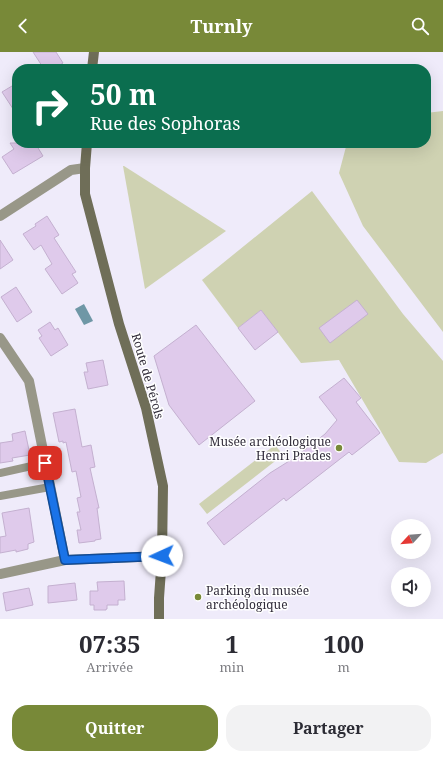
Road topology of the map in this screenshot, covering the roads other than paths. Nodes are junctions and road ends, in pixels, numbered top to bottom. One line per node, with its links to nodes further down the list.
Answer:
1 (94, 52): 2 (street)
2 (93, 64)
3 (87, 148): 4 (street, Route de Pérols)
4 (85, 168): 5 (street); 11 (street, Route de Pérols)
5 (0, 216)
6 (0, 338): 7 (street)
7 (45, 463): 8 (lane); 9 (street)
8 (0, 473)
9 (50, 487): 10 (lane); 12 (street)
10 (0, 496)
11 (162, 556): 12 (street); 14 (street, Route de Pérols)
12 (65, 560): 13 (street)
13 (0, 574)
14 (159, 619)

